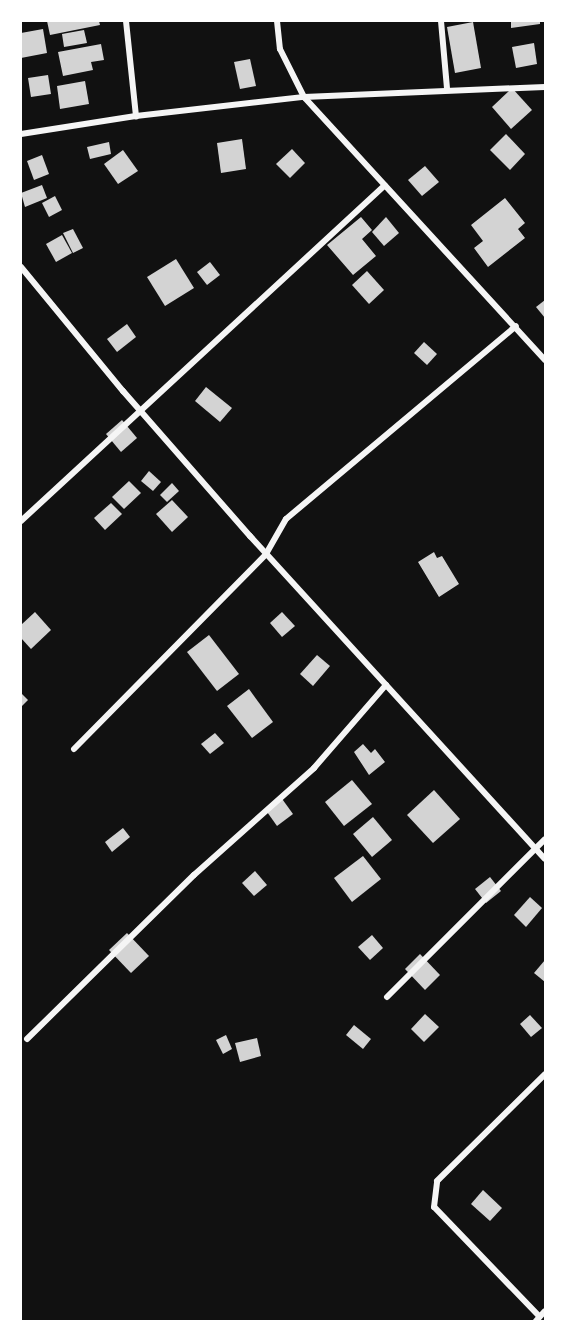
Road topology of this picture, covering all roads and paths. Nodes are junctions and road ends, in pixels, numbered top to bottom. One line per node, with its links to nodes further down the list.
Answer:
1 (126, 21): 7 (street)
2 (277, 21): 6 (street)
3 (441, 21): 5 (street)
4 (545, 87): 5 (street)
5 (447, 88): 6 (street)
6 (304, 97): 7 (street); 9 (street)
7 (136, 116): 8 (street)
8 (21, 134)
9 (385, 185): 11 (street); 13 (street)
10 (21, 267): 13 (street)
11 (516, 326): 12 (street); 15 (street)
12 (545, 360)
13 (142, 413): 14 (street); 15 (street)
14 (21, 521)
15 (266, 554): 16 (street); 17 (street)
16 (386, 685): 19 (street); 22 (street)
17 (74, 749)
18 (545, 839): 19 (street)
19 (535, 849): 20 (street); 21 (street)
20 (545, 859)
21 (387, 997)
22 (27, 1039)
23 (545, 1074): 24 (street)
24 (540, 1316)

